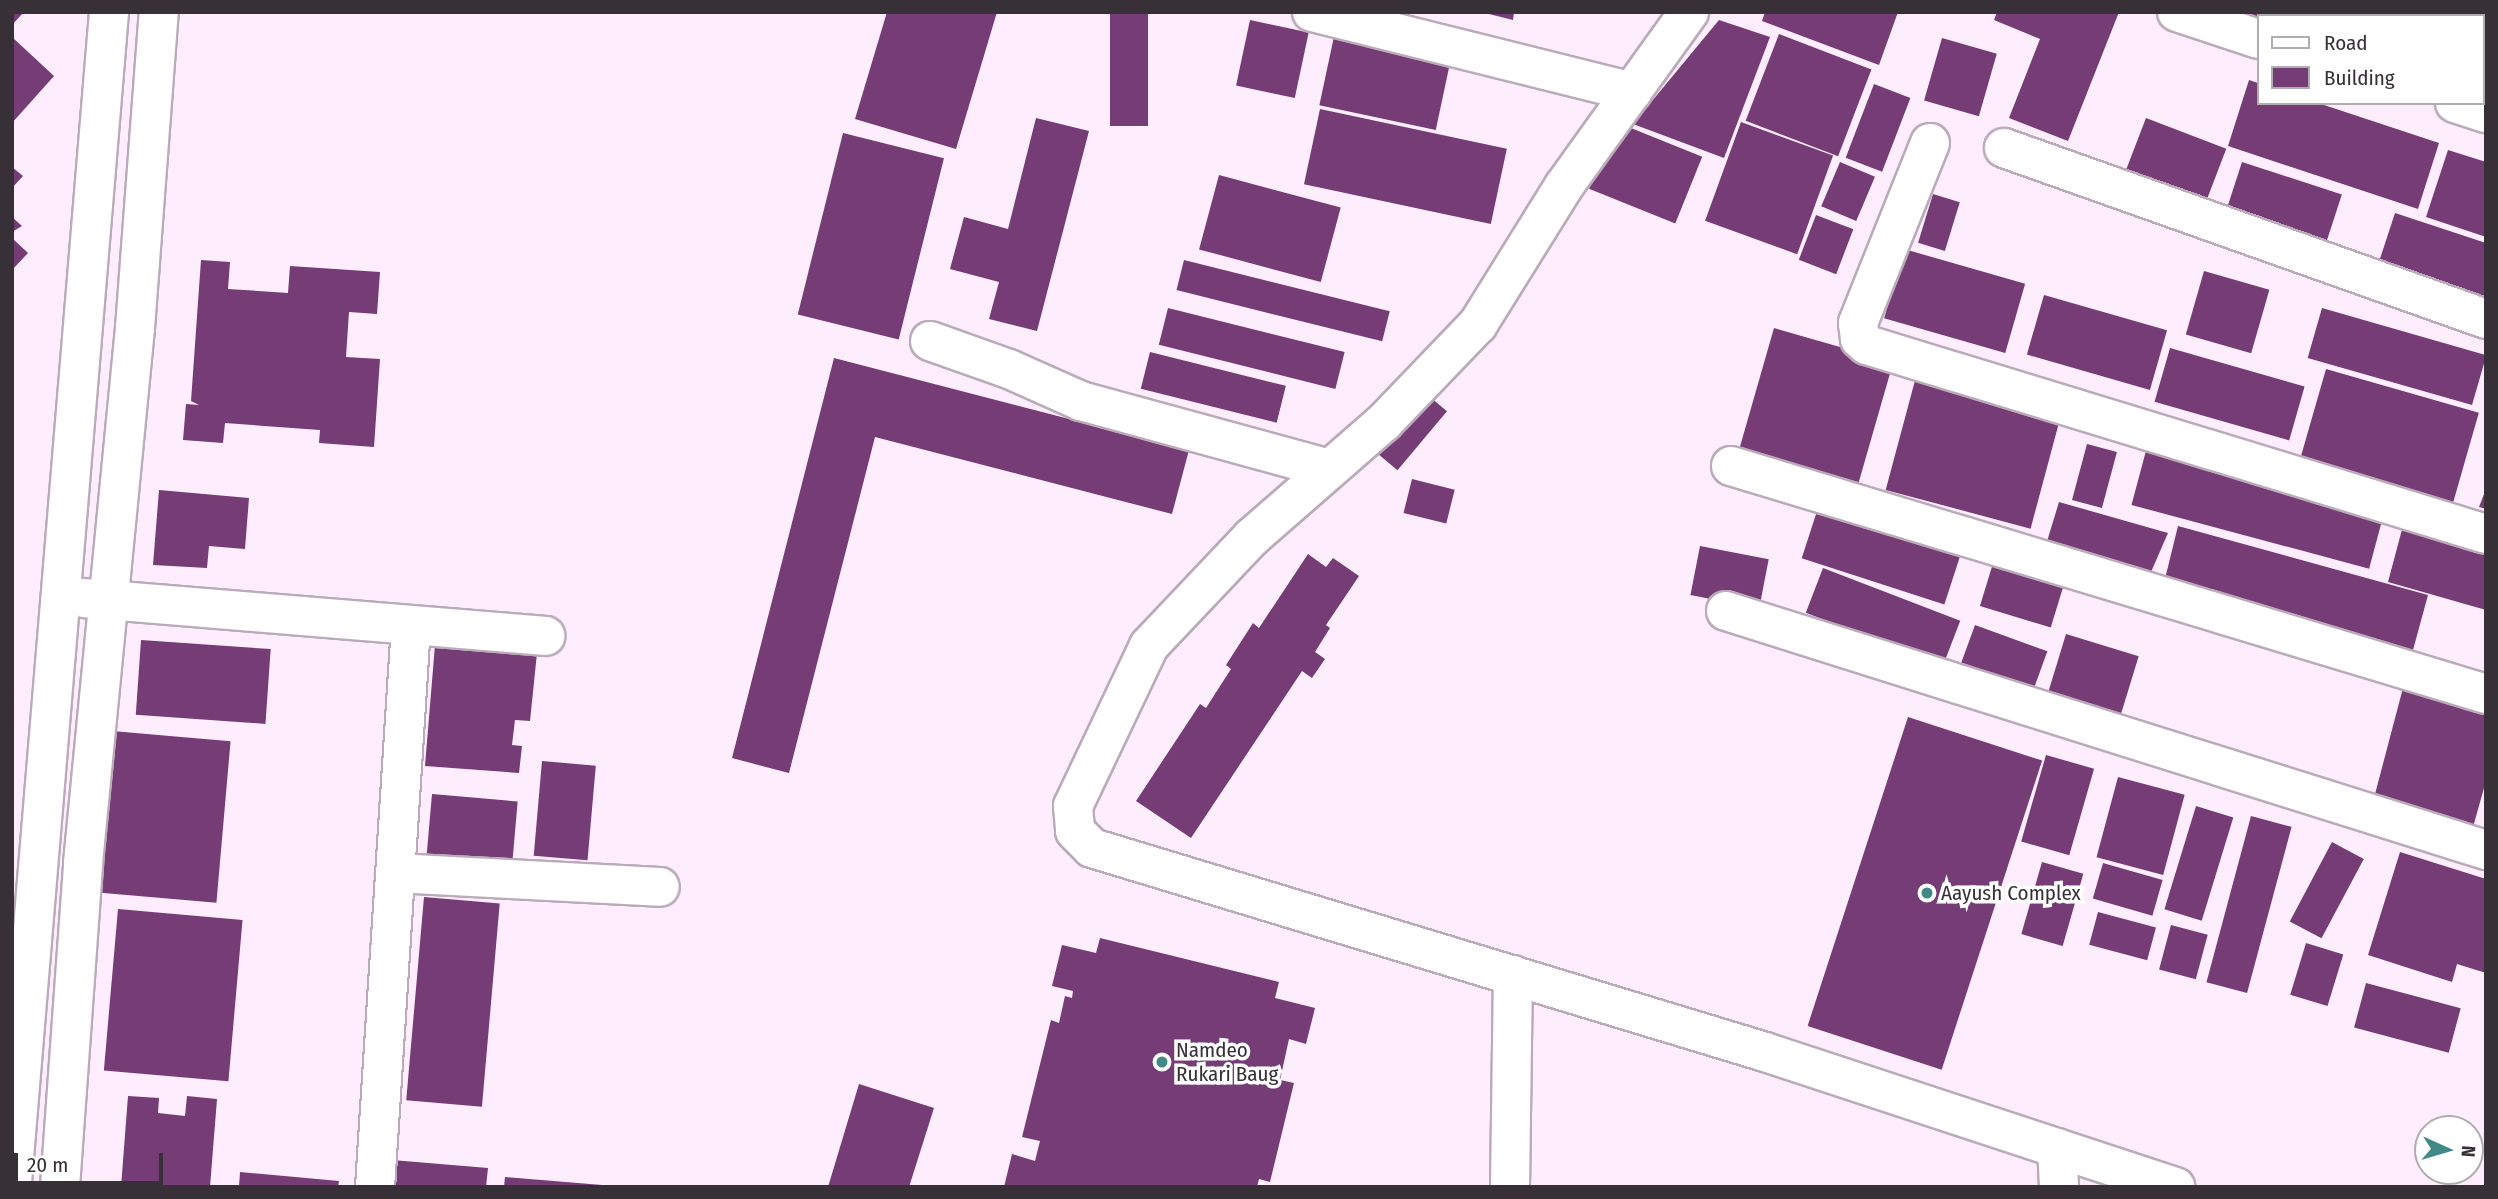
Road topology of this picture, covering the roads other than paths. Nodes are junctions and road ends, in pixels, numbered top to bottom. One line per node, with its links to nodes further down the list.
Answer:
1 (109, 12): 17 (street)
2 (159, 12): 18 (street)
3 (1312, 12): 7 (street)
4 (1689, 12): 7 (street)
5 (2177, 12): 6 (street)
6 (2256, 38)
7 (1632, 92): 15 (street)
8 (2461, 105): 9 (street)
9 (2486, 113)
10 (1930, 143): 16 (street)
11 (2004, 148): 12 (street)
12 (2486, 319)
13 (929, 341): 15 (street)
14 (1731, 466): 22 (street)
15 (1329, 469): 29 (street)
16 (2486, 534)
17 (61, 596): 18 (street); 24 (street)
18 (110, 601): 20 (street); 26 (street)
19 (1726, 611): 25 (street)
20 (411, 625): 21 (street); 27 (street)
21 (545, 636)
22 (2486, 694)
23 (12, 803): 24 (street)
24 (42, 828): 26 (street); 31 (street)
25 (2486, 850)
26 (83, 863): 32 (street)
27 (395, 873): 28 (street); 33 (street)
28 (660, 887)
29 (1513, 975): 30 (street); 34 (street)
30 (2057, 1148): 35 (street); 36 (street)
31 (12, 1182)
32 (60, 1187)
33 (375, 1187)
34 (1510, 1187)
35 (2059, 1187)
36 (2175, 1187)

